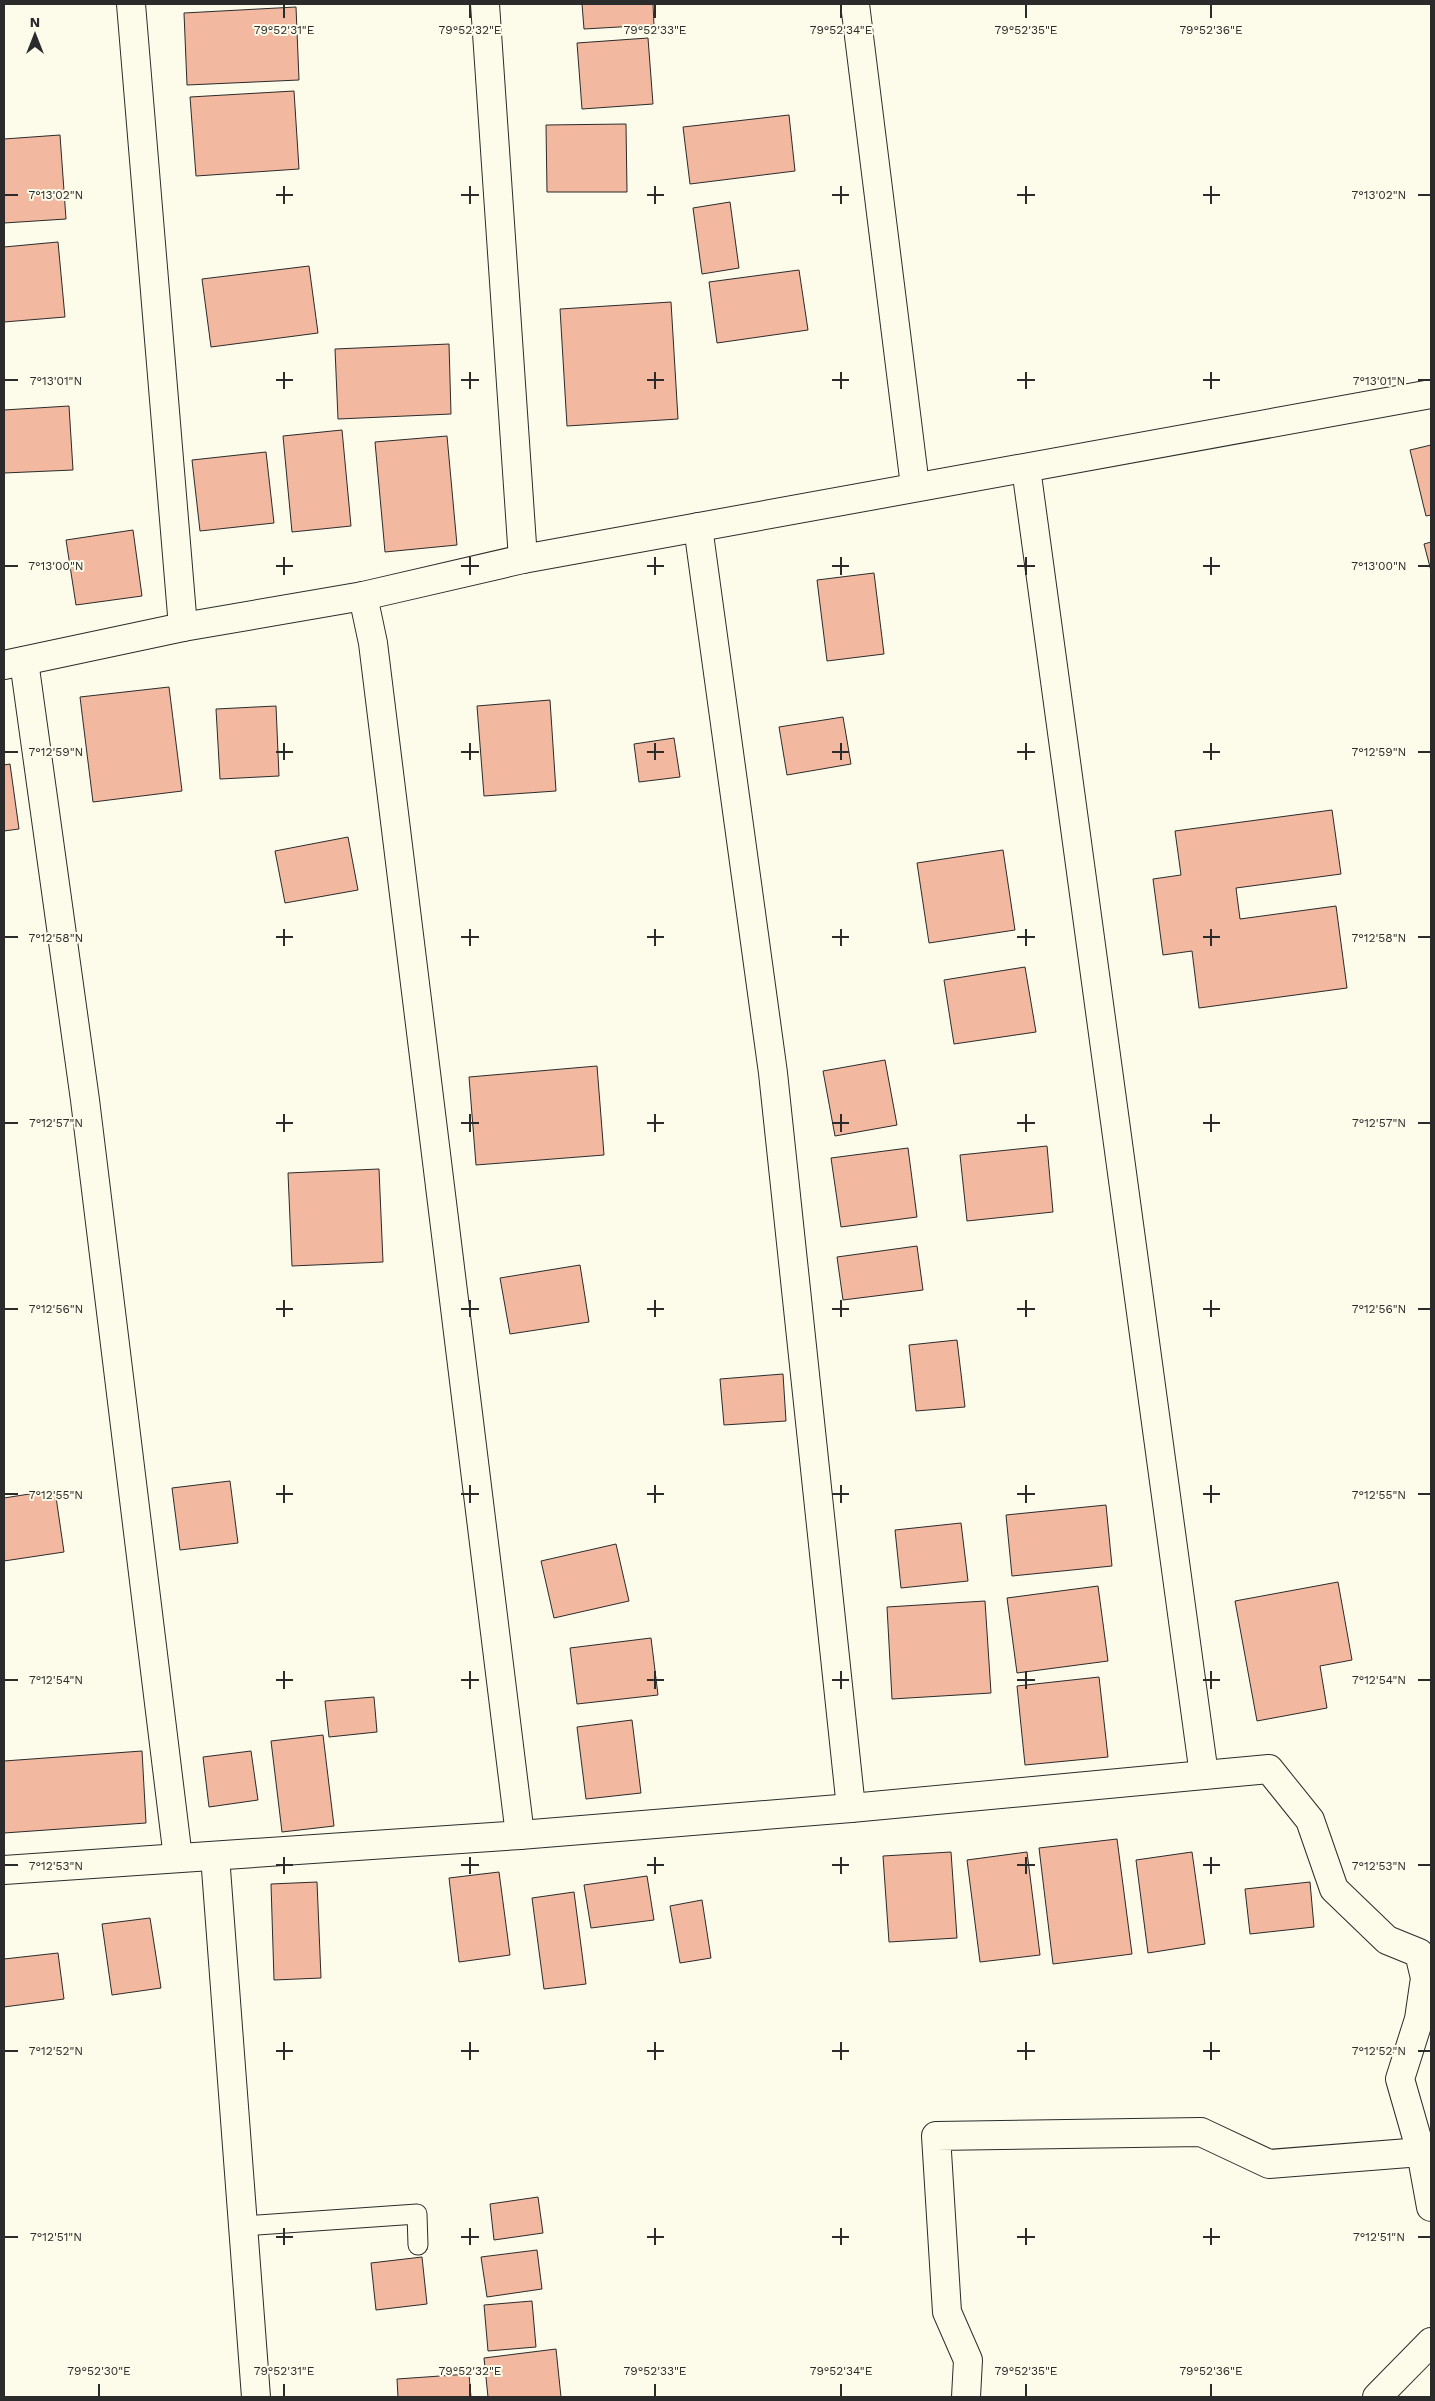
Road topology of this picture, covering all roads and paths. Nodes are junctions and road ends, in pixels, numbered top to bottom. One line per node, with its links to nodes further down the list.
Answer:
1 (131, 4): 10 (street)
2 (485, 4): 8 (street)
3 (855, 4): 6 (street)
4 (1431, 394): 5 (street)
5 (1026, 468): 6 (street); 12 (street)
6 (915, 486): 7 (street)
7 (698, 527): 8 (street); 13 (street)
8 (523, 559): 9 (street)
9 (363, 596): 10 (street); 14 (street)
10 (182, 627): 11 (street)
11 (14, 663): 16 (street)
12 (1204, 1775): 13 (street); 18 (street)
13 (851, 1808): 14 (street)
14 (520, 1835): 15 (street)
15 (215, 1856): 16 (street); 20 (street)
16 (178, 1858): 17 (street)
17 (4, 1870)
18 (1421, 2152): 19 (street); 24 (street)
19 (1431, 2207)
20 (243, 2226): 21 (lane); 23 (street)
21 (418, 2245)
22 (1431, 2342): 25 (street)
23 (256, 2397)
24 (966, 2397)
25 (1377, 2397)

